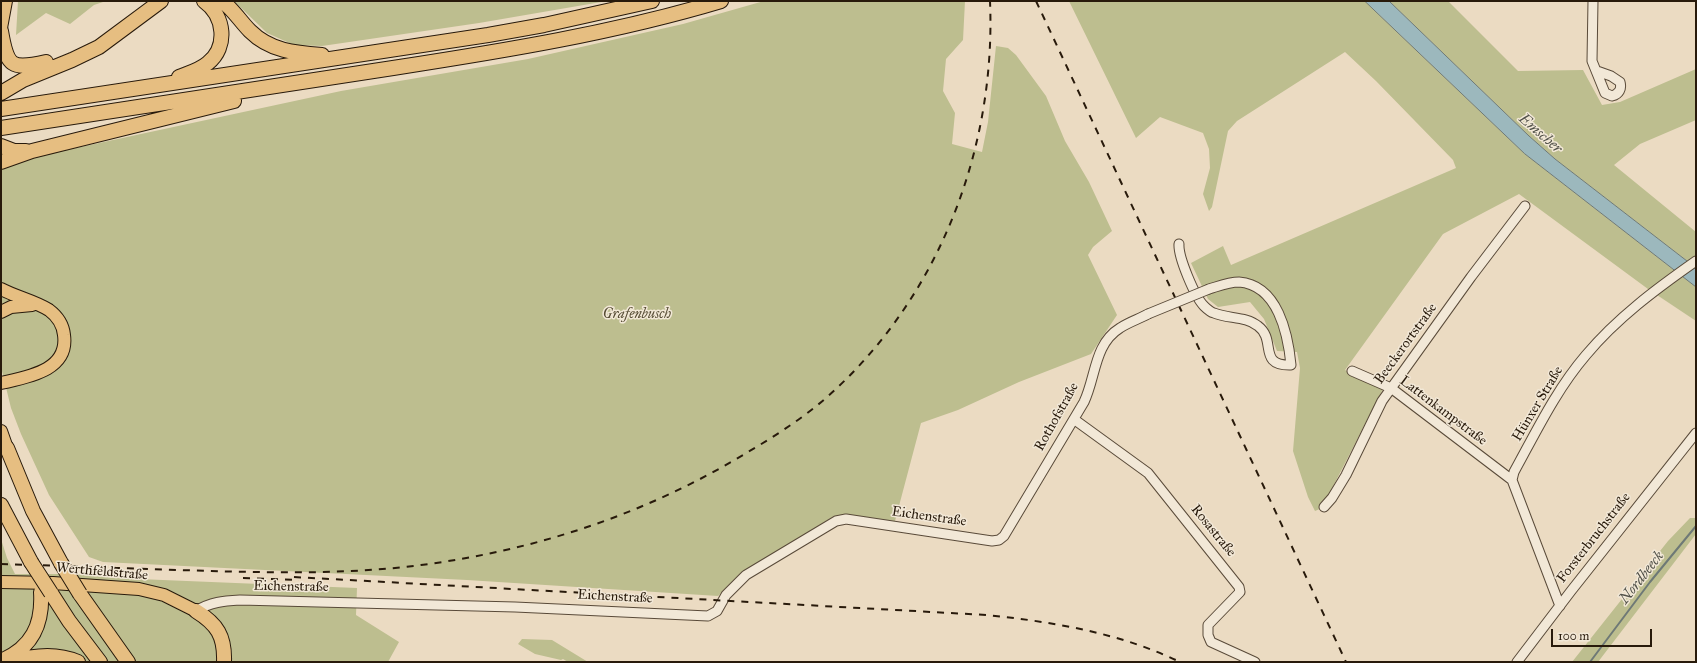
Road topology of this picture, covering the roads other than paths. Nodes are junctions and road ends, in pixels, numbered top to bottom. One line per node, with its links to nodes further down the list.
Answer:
1 (6, 1): 9 (main road)
2 (149, 1): 12 (highway)
3 (161, 1): 17 (highway)
4 (204, 1): 15 (highway)
5 (222, 1): 11 (highway)
6 (652, 1): 11 (highway)
7 (721, 1): 16 (highway)
8 (1593, 1): 13 (street)
9 (1, 28)
10 (1, 31): 12 (highway)
11 (342, 57): 15 (highway)
12 (46, 62): 14 (highway)
13 (1597, 71)
14 (1, 84)
15 (162, 85): 18 (highway)
16 (276, 87): 19 (highway); 21 (highway)
17 (1, 93)
18 (1, 109)
19 (1, 128)
20 (1, 146): 21 (highway)
21 (32, 151): 22 (highway)
22 (1, 162)
23 (1525, 206): 31 (street, Beeckerortstraße)
24 (1179, 244): 32 (street, Rothofstraße, bridge)
25 (1696, 261): 36 (street, Hünxer Straße)
26 (1, 289): 27 (main road)
27 (36, 304): 28 (main road); 30 (main road)
28 (1, 312)
29 (1352, 371): 31 (street, Lattenkampstraße)
30 (1, 383)
31 (1391, 388): 36 (street, Lattenkampstraße); 38 (street, Beeckerortstraße)
32 (1075, 420): 39 (street, Rothofstraße); 53 (street, Rosastraße)
33 (1, 431): 35 (main road)
34 (1696, 433): 42 (street, Forsterbruchstraße)
35 (7, 448): 44 (highway, bridge)
36 (1512, 480): 42 (street)
37 (1, 505): 41 (highway, bridge)
38 (1324, 507)
39 (999, 540): 43 (street, Eichenstraße)
40 (1, 582): 43 (main road, Werthfeldstraße)
41 (46, 593): 45 (highway); 48 (highway)
42 (1560, 606): 54 (street, Forsterbruchstraße)
43 (196, 611): 51 (highway); 52 (highway)
44 (115, 644): 49 (highway); 50 (highway)
45 (1, 661)
46 (12, 662): 47 (highway)
47 (78, 662)
48 (100, 662)
49 (128, 662)
50 (137, 662)
51 (217, 662)
52 (224, 662)
53 (1255, 662)
54 (1517, 662)

